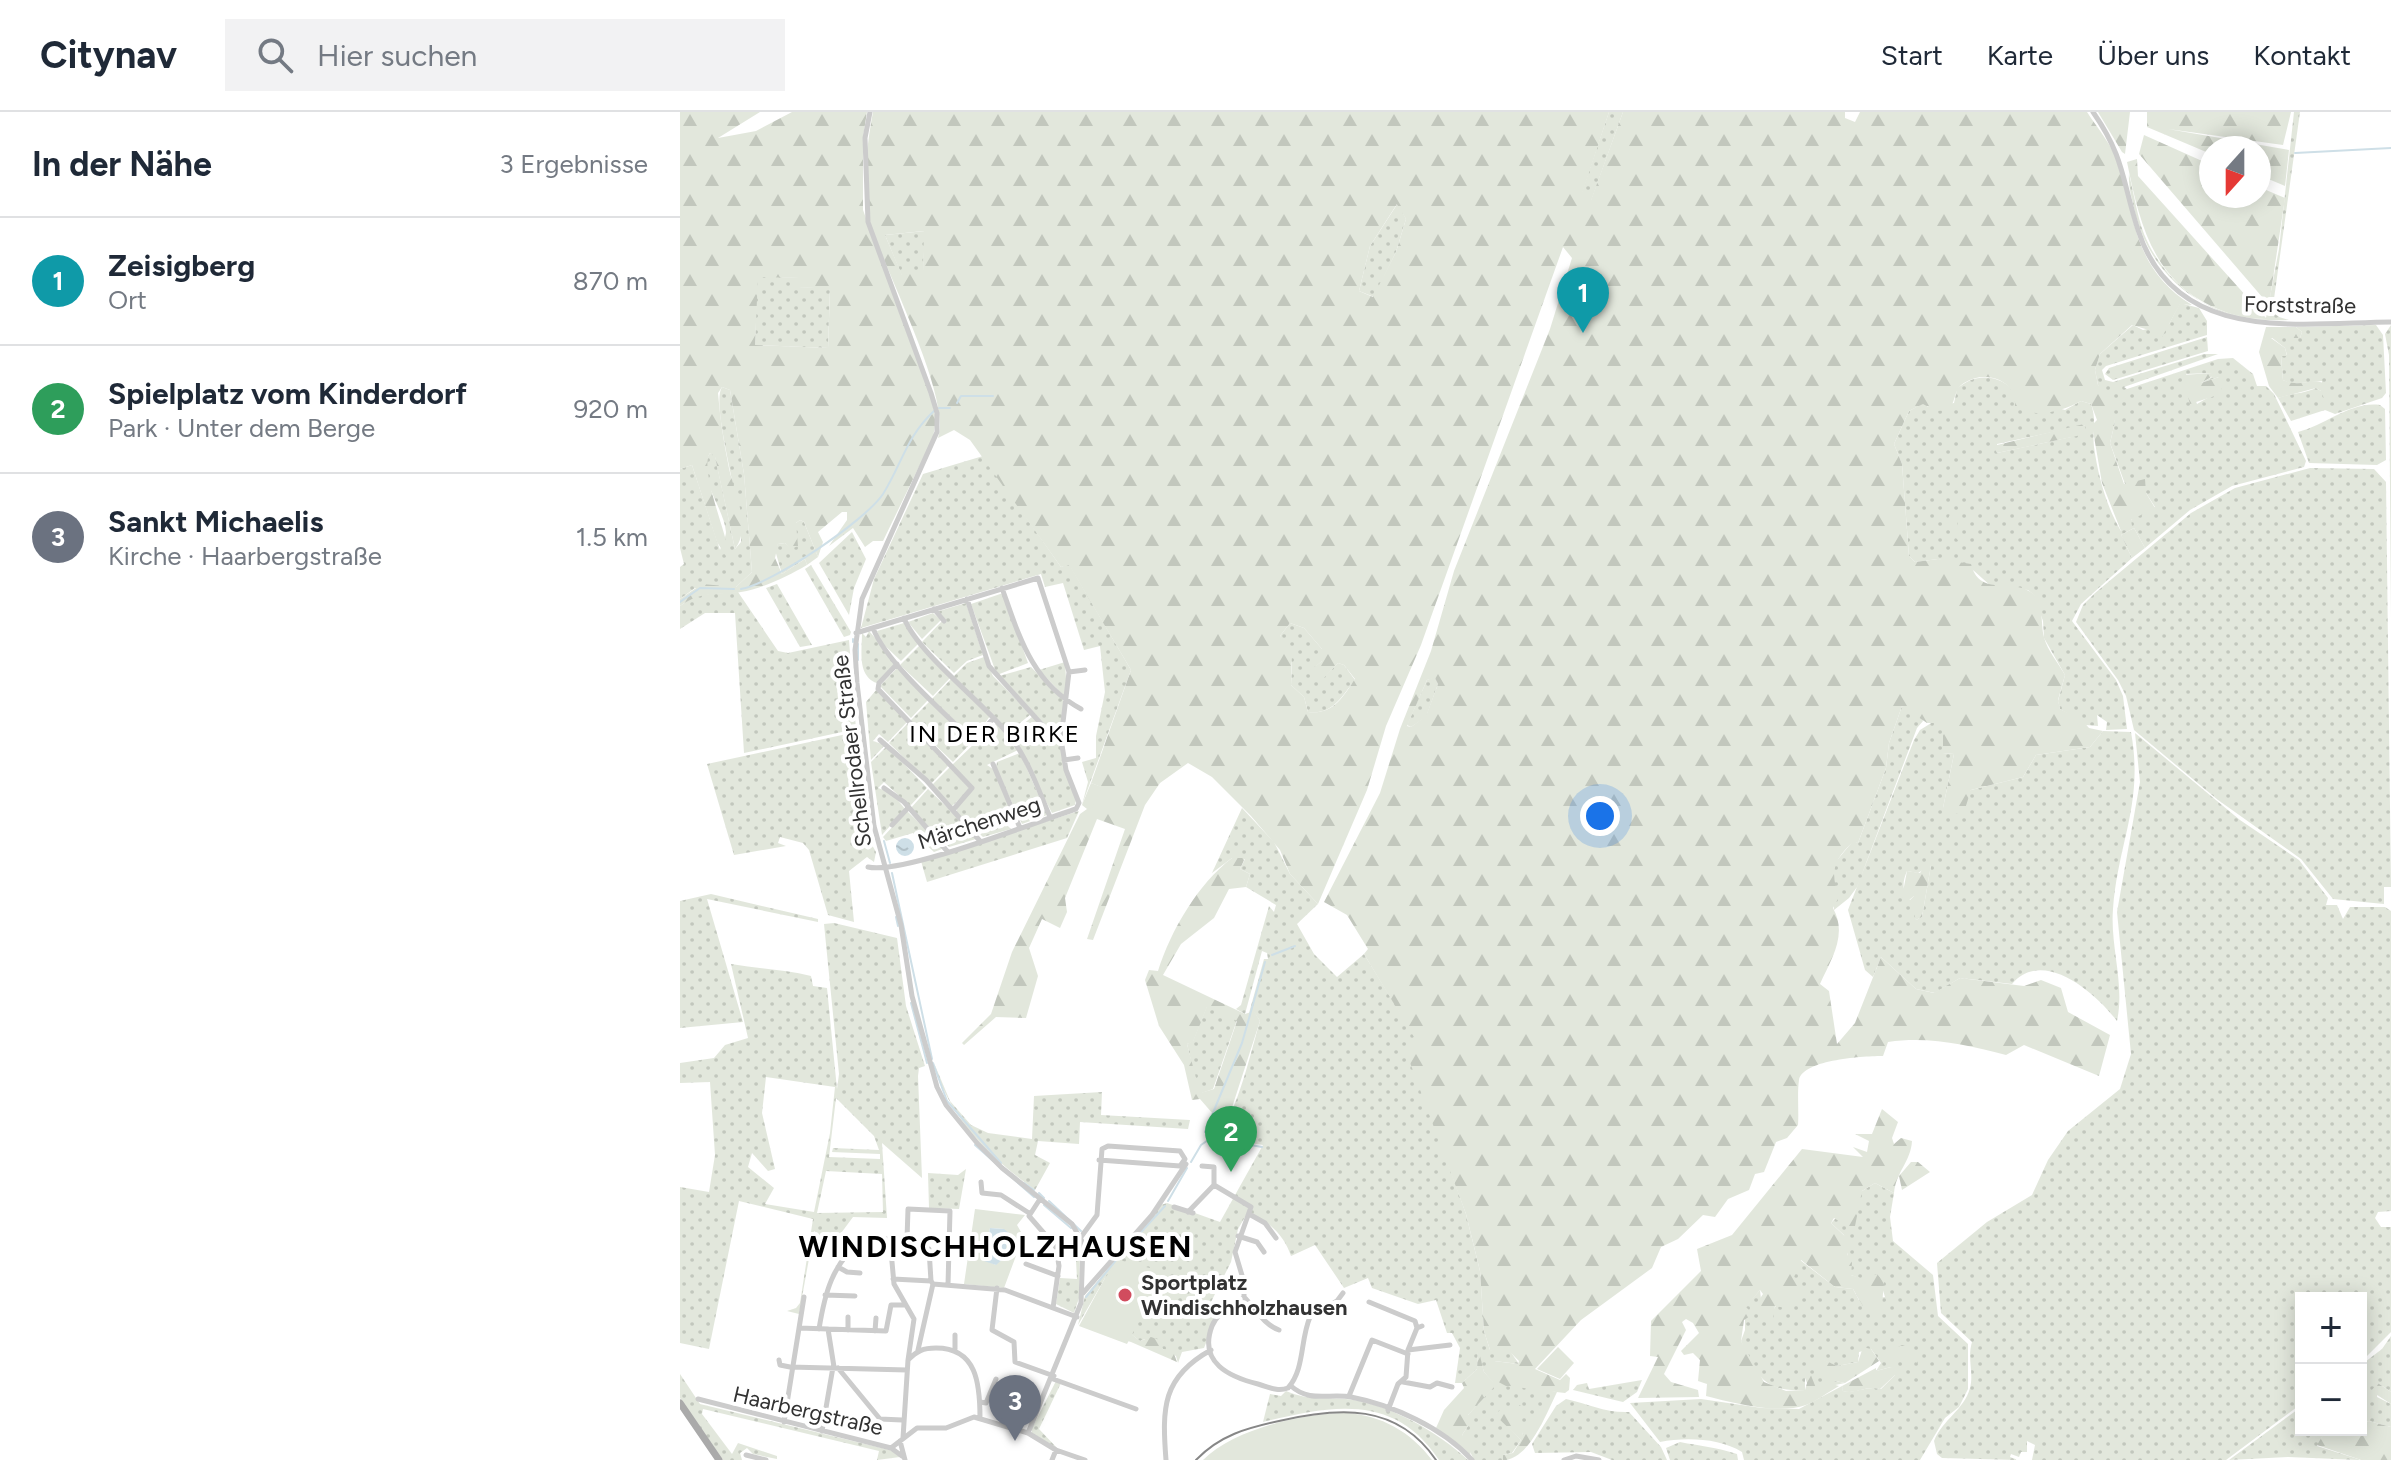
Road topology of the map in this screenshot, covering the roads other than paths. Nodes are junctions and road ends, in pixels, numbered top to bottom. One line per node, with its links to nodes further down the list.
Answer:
1 (870, 112): 10 (street, Schellrodaer Straße)
2 (2093, 112): 3 (street, Forststraße)
3 (2391, 322)
4 (1002, 588): 5 (street); 13 (street); 14 (street)
5 (967, 599): 6 (street); 17 (street)
6 (934, 609): 7 (street); 8 (street)
7 (904, 618): 9 (street); 16 (street)
8 (944, 621)
9 (873, 628): 10 (street); 11 (street)
10 (856, 633): 31 (street, Schellrodaer Straße)
11 (897, 664): 16 (street); 24 (street)
12 (1085, 670): 13 (street)
13 (1069, 672): 14 (street)
14 (1068, 702): 15 (street); 17 (street)
15 (1081, 709)
16 (994, 718): 25 (street)
17 (1061, 739): 20 (street)
18 (880, 740): 24 (street)
19 (1078, 758): 20 (street)
20 (1064, 760): 25 (street, Märchenweg)
21 (993, 764): 27 (street)
22 (884, 788): 23 (street)
23 (907, 809): 26 (street); 29 (street)
24 (953, 810): 28 (street)
25 (1050, 817): 27 (street, Märchenweg)
26 (892, 825)
27 (1020, 828): 28 (street, Märchenweg)
28 (980, 841): 29 (street, Märchenweg)
29 (947, 851): 31 (street, Märchenweg)
30 (868, 867): 31 (street)
31 (885, 869): 37 (street, Schellrodaer Straße)
32 (1099, 1160): 33 (street); 33 (street); 42 (street)
33 (1184, 1165): 56 (street)
34 (1202, 1166): 36 (street)
35 (981, 1182): 39 (street)
36 (1214, 1185): 38 (street); 40 (street)
37 (1040, 1199): 39 (street); 42 (street, Schellrodaer Straße)
38 (1174, 1207)
39 (1029, 1213): 50 (street)
40 (1249, 1214): 41 (street); 43 (street)
41 (1238, 1236): 46 (street); 60 (street)
42 (1081, 1237): 56 (street)
43 (1276, 1238)
44 (890, 1240): 48 (street); 51 (street); 53 (street)
45 (929, 1249): 52 (street)
46 (1264, 1252)
47 (1026, 1264): 50 (street)
48 (838, 1267): 49 (street); 57 (street)
49 (860, 1273)
50 (1058, 1276): 64 (street)
51 (893, 1279): 52 (street); 62 (street)
52 (932, 1283): 53 (street); 80 (street)
53 (948, 1285): 54 (street)
54 (997, 1288): 64 (street); 87 (street)
55 (1343, 1293): 90 (street)
56 (1082, 1294): 67 (street)
57 (825, 1295): 58 (street); 70 (street)
58 (855, 1296)
59 (804, 1297): 69 (street)
60 (1244, 1297): 65 (street); 79 (street)
61 (1277, 1301): 65 (street)
62 (906, 1305): 74 (street); 77 (street)
63 (1372, 1307): 81 (street)
64 (1053, 1308): 67 (street)
65 (1258, 1310): 73 (street)
66 (848, 1317): 72 (street)
67 (1077, 1317): 87 (street)
68 (876, 1318): 74 (street)
69 (799, 1328): 70 (street); 84 (street)
70 (819, 1329): 71 (street)
71 (828, 1329): 72 (street); 85 (street)
72 (848, 1330): 74 (street)
73 (1279, 1330)
74 (875, 1331)
75 (955, 1335): 78 (street)
76 (1450, 1345): 81 (street)
77 (910, 1349): 80 (street); 83 (street)
78 (955, 1349): 80 (street); 94 (street)
79 (1211, 1350): 90 (street); 112 (street)
80 (919, 1351): 83 (street)
81 (1408, 1352): 89 (street); 92 (street)
82 (779, 1360): 84 (street)
83 (908, 1360): 86 (street)
84 (793, 1365): 85 (street); 100 (street)
85 (835, 1367): 86 (street); 99 (street); 101 (street)
86 (907, 1370): 99 (street)
87 (1054, 1378): 96 (street); 102 (street)
88 (996, 1379): 94 (street)
89 (1403, 1382): 91 (street); 97 (street)
90 (1291, 1386): 92 (street)
91 (1452, 1387)
92 (1349, 1396): 97 (street)
93 (698, 1399): 100 (street, Haarbergstraße)
94 (980, 1402): 98 (street)
95 (680, 1403): 108 (main road)
96 (1136, 1409)
97 (1388, 1410): 113 (street)
98 (980, 1418): 102 (street); 103 (street, Haarbergstraße)
99 (902, 1420): 103 (street)
100 (784, 1422): 101 (street, Haarbergstraße)
101 (822, 1431): 104 (street, Haarbergstraße)
102 (1028, 1433): 105 (street)
103 (901, 1439): 104 (street, Haarbergstraße); 107 (street)
104 (891, 1448): 107 (street)
105 (1056, 1450): 110 (street); 111 (street)
106 (746, 1455): 109 (street)
107 (904, 1458)
108 (719, 1460)
109 (766, 1460)
110 (1052, 1460)
111 (1085, 1460)
112 (1166, 1460)
113 (1472, 1460)
114 (1564, 1460): 115 (street)
115 (1599, 1460)

